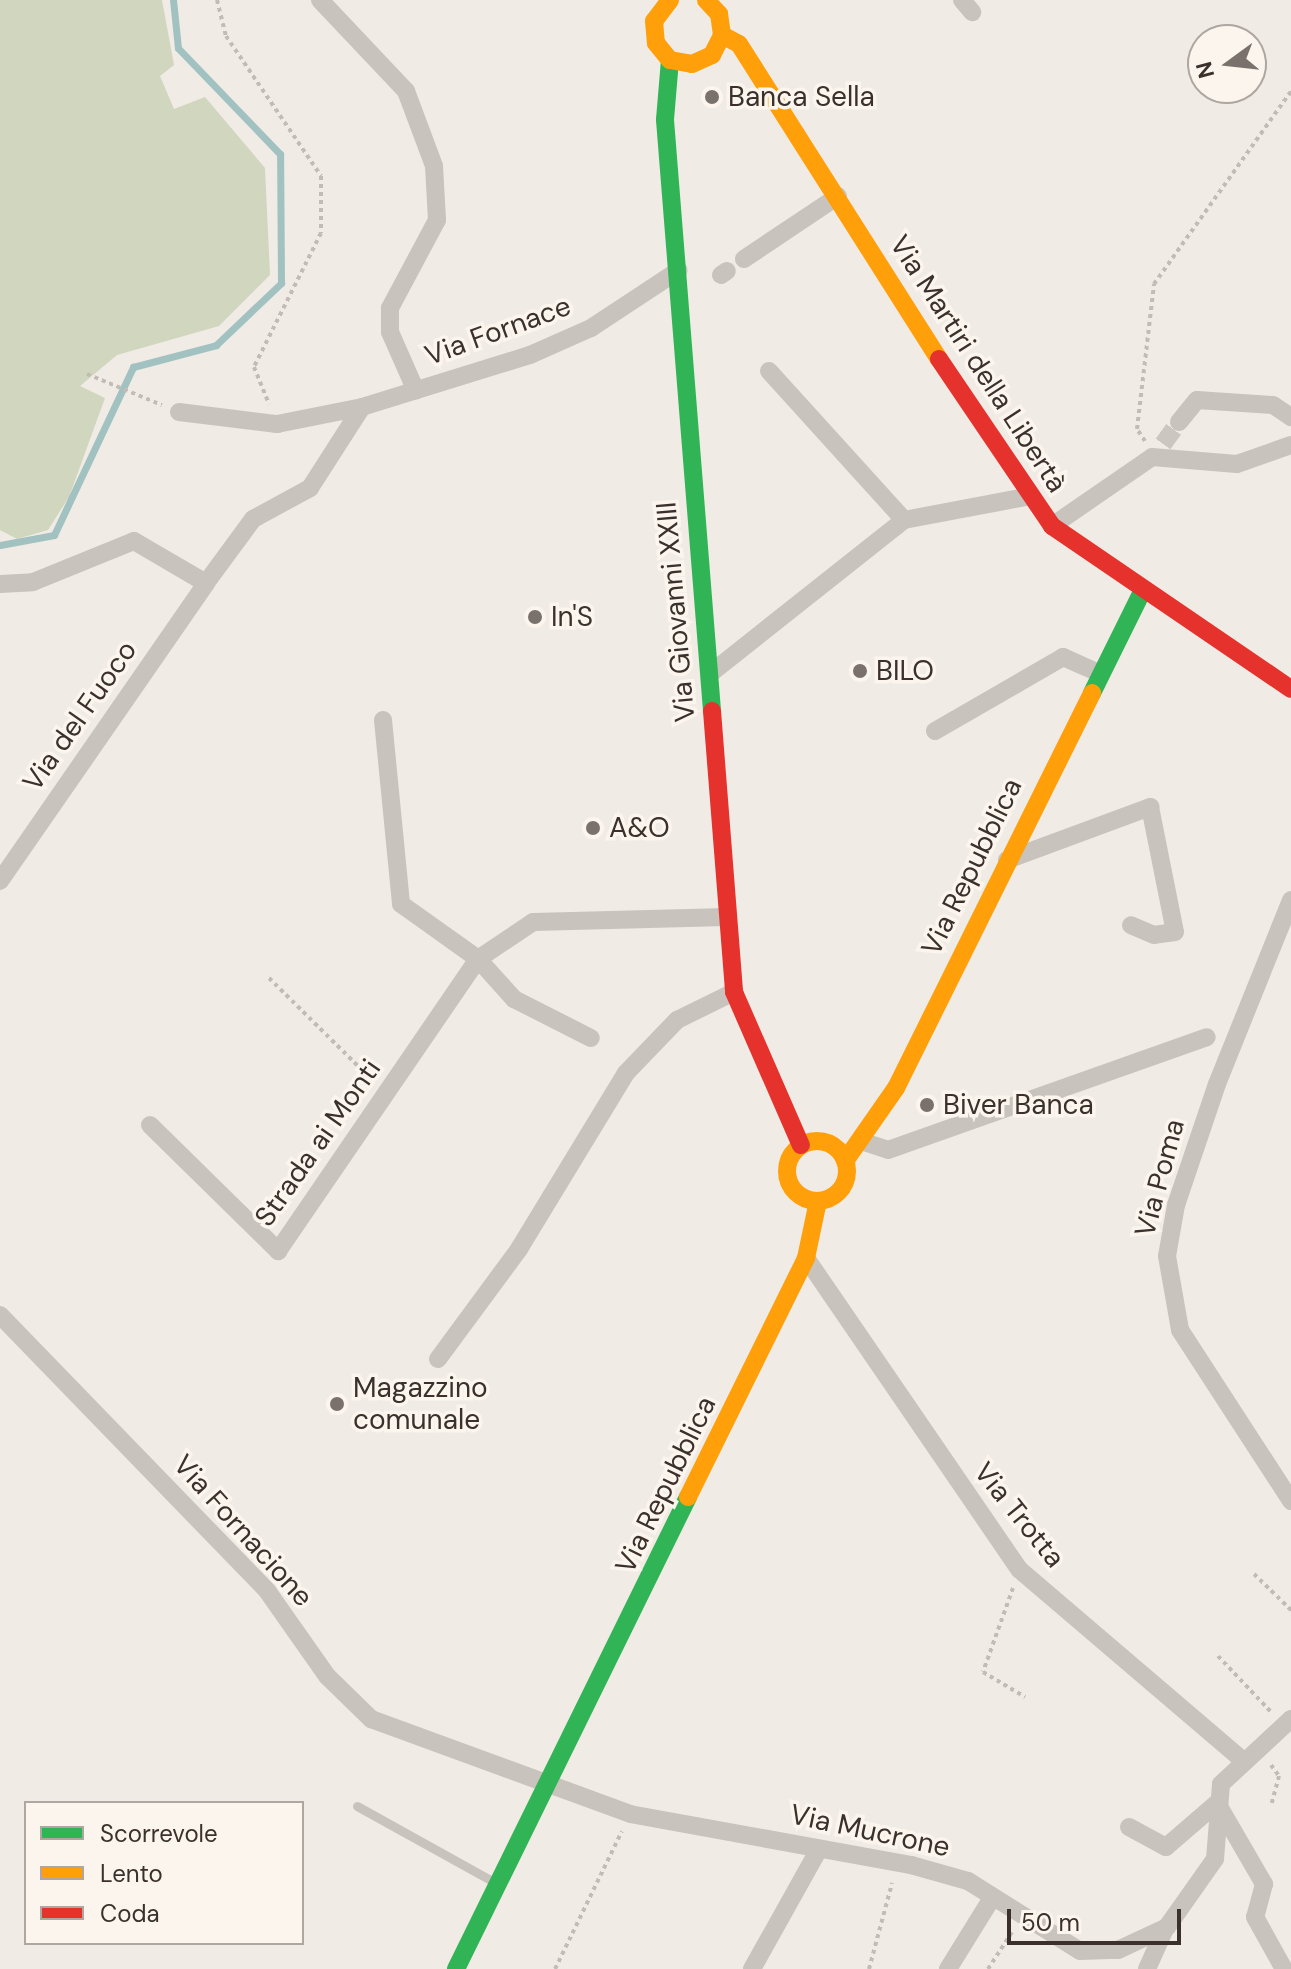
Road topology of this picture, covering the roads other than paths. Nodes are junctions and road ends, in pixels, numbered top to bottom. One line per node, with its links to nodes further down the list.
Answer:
1 (320, 0): 10 (street, Via Fornace)
2 (670, 0): 5 (main road)
3 (706, 0): 4 (main road, Via Martiri della Libertà)
4 (722, 35): 5 (main road); 6 (main road, Via Martiri della Libertà)
5 (670, 60): 8 (main road, Via Giovanni XXIII)
6 (838, 196): 7 (street); 16 (main road, Via Martiri della Libertà)
7 (744, 259)
8 (679, 270): 10 (street, Via Fornace); 22 (main road, Via Giovanni XXIII)
9 (769, 371): 17 (street)
10 (416, 391): 11 (street, Via Fornace)
11 (362, 407): 12 (street, Via Fornace); 19 (street)
12 (179, 412)
13 (1291, 417): 14 (street)
14 (1179, 422)
15 (1291, 445): 18 (street)
16 (1026, 497): 17 (street); 18 (main road, Via Martiri della Libertà)
17 (904, 520): 22 (street)
18 (1052, 526): 21 (main road, Via Martiri della Libertà)
19 (206, 583): 20 (street); 28 (street, Via del Fuoco)
20 (0, 584)
21 (1142, 592): 23 (main road, Via Repubblica); 24 (main road, Via Martiri della Libertà)
22 (711, 673): 30 (main road, Via Giovanni XXIII)
23 (1099, 673): 26 (street); 27 (main road, Via Repubblica)
24 (1291, 689)
25 (383, 720): 32 (street)
26 (935, 731)
27 (1007, 860): 31 (street); 37 (main road, Via Repubblica)
28 (0, 881)
29 (1291, 900): 44 (street, Via Poma)
30 (727, 917): 32 (street, Strada ai Monti); 33 (main road, Via Giovanni XXIII)
31 (1131, 925)
32 (478, 959): 35 (street); 36 (street, Strada ai Monti)
33 (734, 992): 38 (main road, Via Giovanni XXIII); 43 (street)
34 (1207, 1037): 37 (street)
35 (591, 1038)
36 (150, 1125)
37 (864, 1142): 39 (main road, Via Repubblica)
38 (801, 1145): 39 (main road); 40 (main road)
39 (845, 1161): 40 (main road)
40 (818, 1201): 41 (main road, Via Repubblica)
41 (806, 1258): 46 (street, Via Trotta); 47 (main road, Via Repubblica)
42 (1, 1319): 47 (street, Via Fornacione)
43 (438, 1359)
44 (1291, 1501)
45 (1287, 1722): 46 (street)
46 (1241, 1759): 48 (street)
47 (547, 1788): 51 (street, Via Mucrone); 52 (main road, Via Repubblica)
48 (1217, 1803): 50 (street); 54 (street, Via Mucrone); 59 (street)
49 (357, 1806): 52 (lane)
50 (1129, 1827)
51 (819, 1849): 53 (street, Via Mucrone); 56 (street)
52 (499, 1885): 55 (main road, Via Repubblica)
53 (992, 1898): 54 (street, Via Mucrone); 57 (street)
54 (1167, 1927): 58 (street)
55 (456, 1969)
56 (752, 1969)
57 (948, 1969)
58 (1147, 1969)
59 (1284, 1969)

